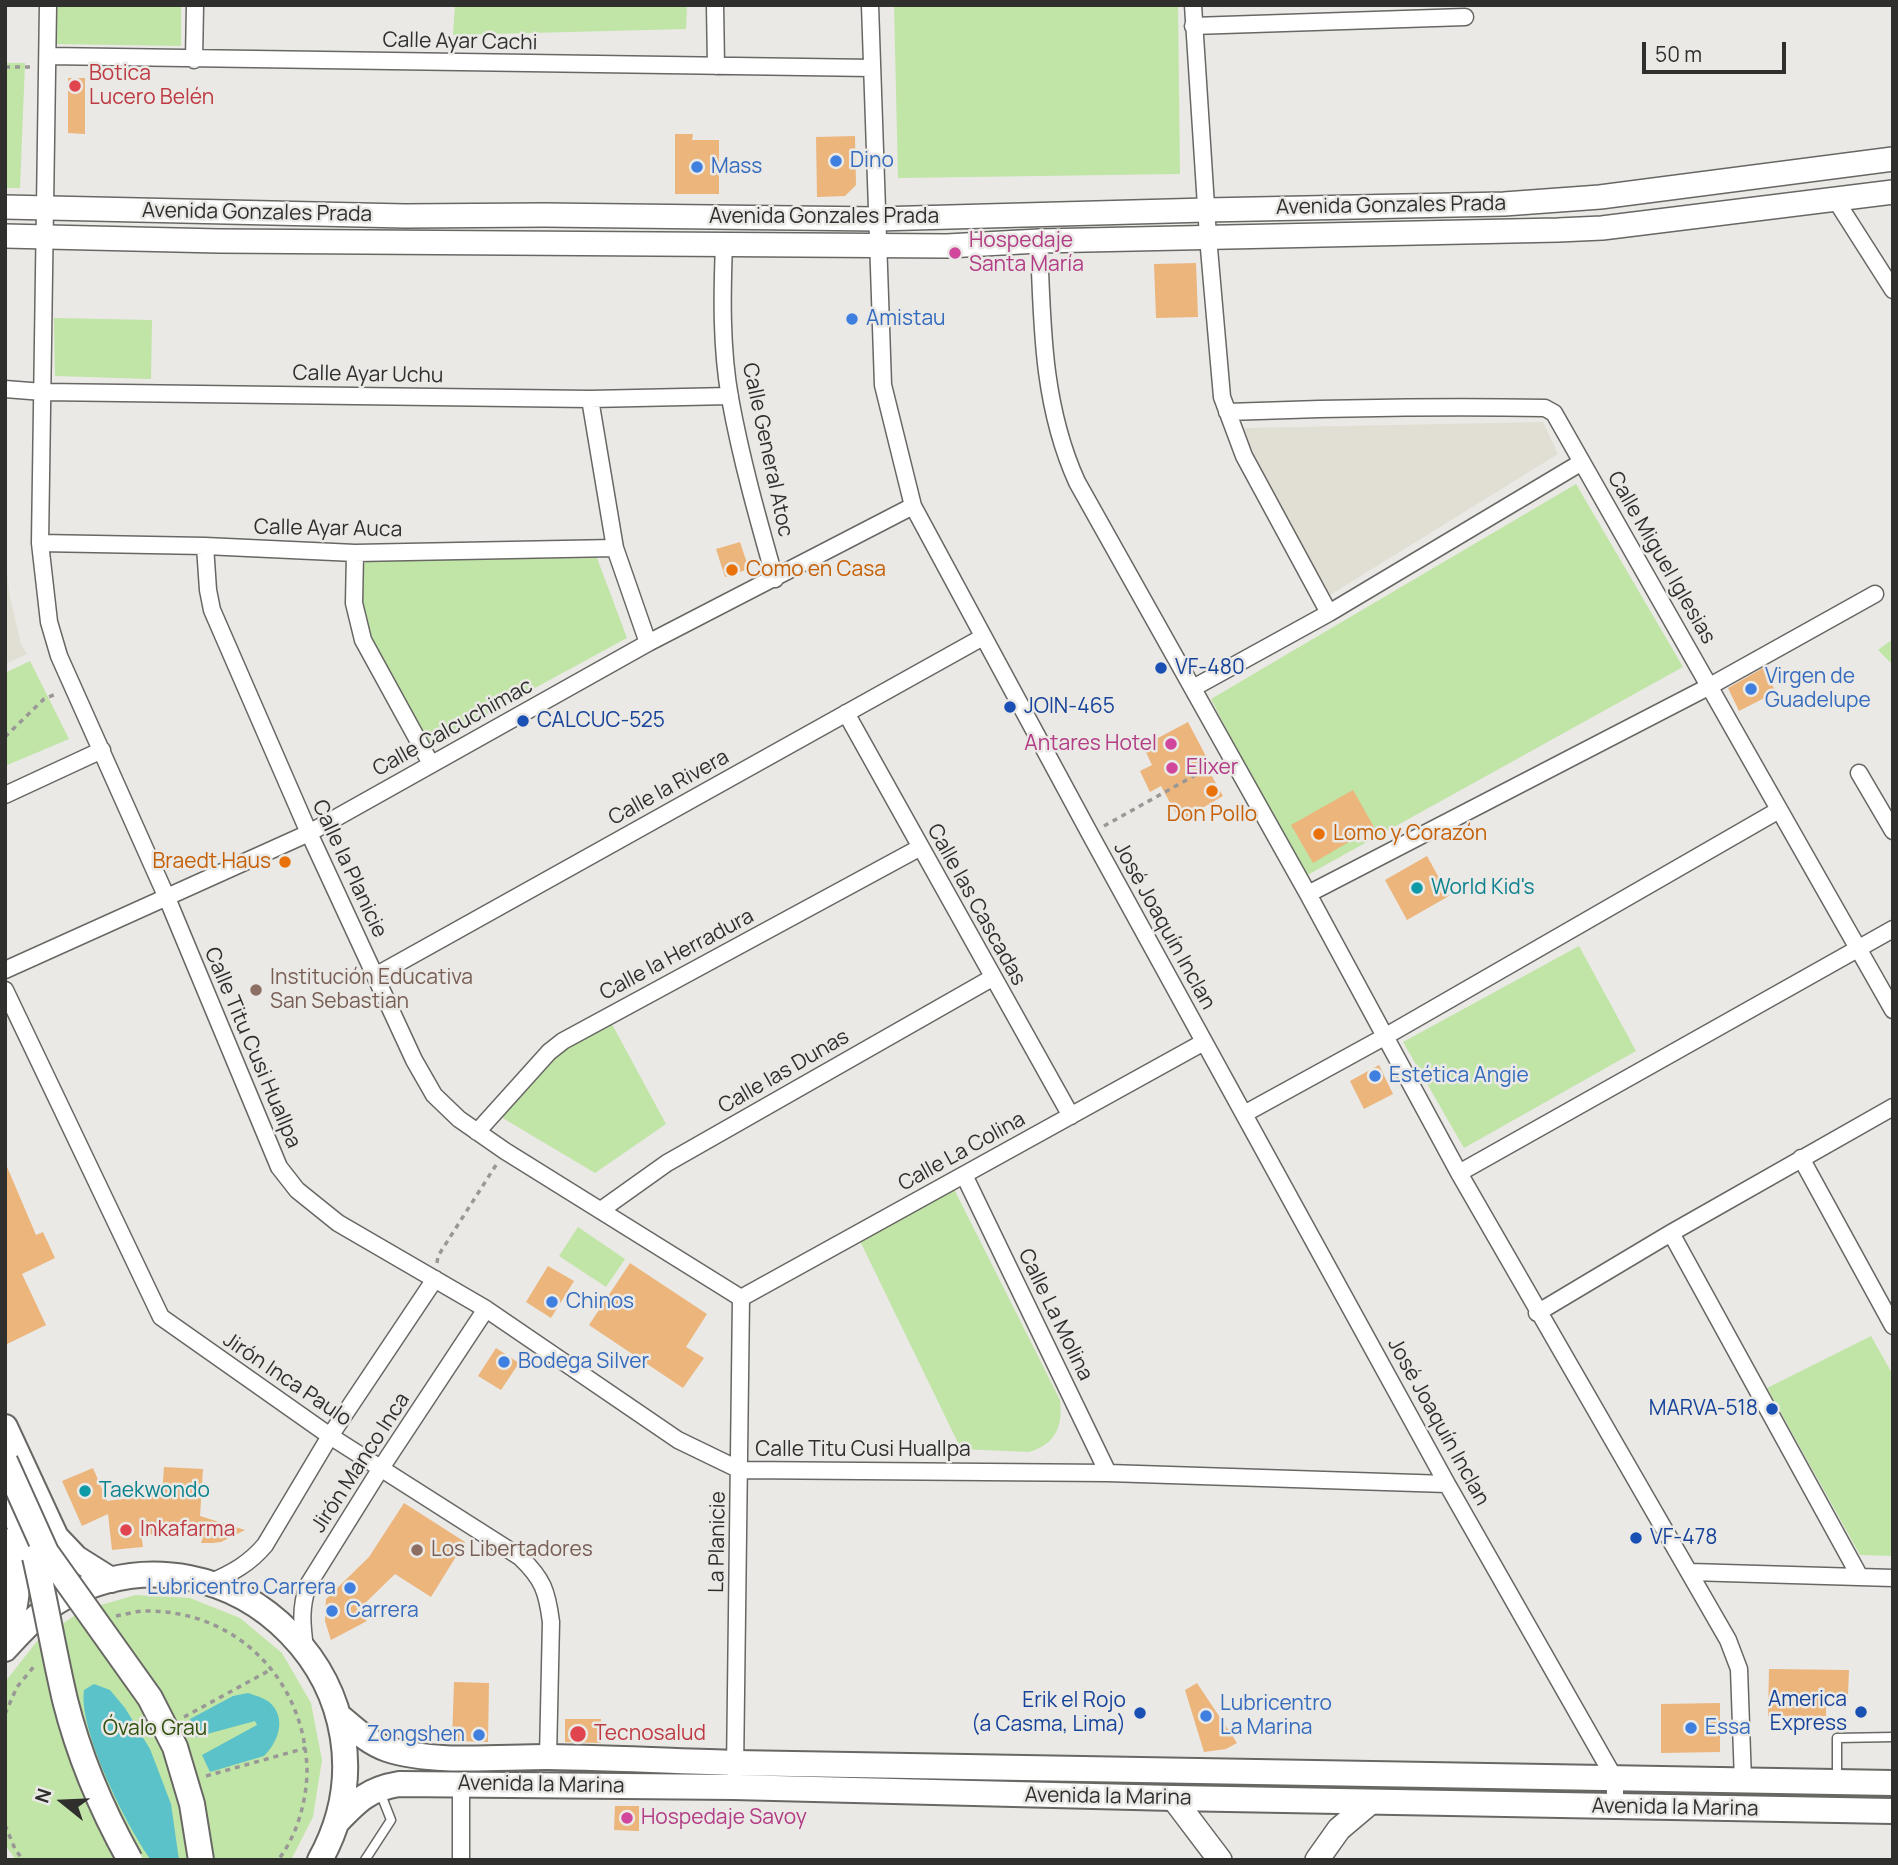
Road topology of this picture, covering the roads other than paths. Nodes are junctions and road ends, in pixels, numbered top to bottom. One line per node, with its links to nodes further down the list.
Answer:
1 (48, 5): 9 (street, Calle Titu Cusi Huallpa)
2 (195, 5): 8 (street)
3 (715, 5): 10 (street)
4 (870, 5): 11 (street, José Joaquín Inclan)
5 (1194, 5): 7 (street)
6 (1465, 17): 7 (street)
7 (1193, 26): 18 (street)
8 (194, 60): 9 (street, Calle Ayar Cachi); 10 (street, Calle Ayar Cachi)
9 (48, 62): 17 (street, Calle Titu Cusi Huallpa)
10 (716, 66): 11 (street, Calle Ayar Cachi)
11 (872, 68): 19 (street, José Joaquín Inclan)
12 (1893, 159): 13 (street, Avenida Gonzales Prada)
13 (1651, 190): 18 (street, Avenida Gonzales Prada); 20 (street)
14 (1893, 192): 15 (street, Avenida Gonzales Prada)
15 (1835, 199): 20 (street, Avenida Gonzales Prada); 27 (street)
16 (5, 207): 17 (street, Avenida Gonzales Prada)
17 (44, 208): 19 (street, Avenida Gonzales Prada); 22 (street, Calle Titu Cusi Huallpa)
18 (1206, 210): 19 (street, Avenida Gonzales Prada); 23 (street)
19 (877, 219): 26 (street, José Joaquín Inclan)
20 (1656, 221): 23 (street, Avenida Gonzales Prada)
21 (5, 236): 22 (street, Avenida Gonzales Prada)
22 (44, 236): 25 (street, Avenida Gonzales Prada); 29 (street, Calle Titu Cusi Huallpa)
23 (1208, 237): 24 (street, Avenida Gonzales Prada); 32 (street)
24 (1039, 241): 26 (street, Avenida Gonzales Prada); 45 (street)
25 (724, 244): 26 (street, Avenida Gonzales Prada); 30 (street, Calle General Atoc)
26 (878, 247): 34 (street, José Joaquín Inclan)
27 (1893, 290)
28 (5, 389): 29 (street, Calle Ayar Uchu)
29 (43, 392): 31 (street, Calle Ayar Uchu); 35 (street, Calle Titu Cusi Huallpa)
30 (730, 396): 31 (street, Calle Ayar Uchu); 39 (street, Calle General Atoc)
31 (590, 399): 37 (street)
32 (1227, 412): 33 (street, Calle Miguel Iglesias); 41 (street)
33 (1582, 462): 41 (street); 44 (street, Calle Miguel Iglesias)
34 (913, 506): 39 (street, Calle Calcuchimac); 42 (street, José Joaquín Inclan)
35 (40, 543): 36 (street, Calle Ayar Auca); 47 (street, Calle Titu Cusi Huallpa)
36 (205, 546): 38 (street, Calle Ayar Auca); 53 (street, Calle la Planicie)
37 (615, 548): 38 (street, Calle Ayar Auca); 43 (street)
38 (355, 553): 48 (street)
39 (775, 579): 43 (street, Calle Calcuchimac)
40 (1875, 594): 44 (street)
41 (1329, 613): 45 (street)
42 (983, 637): 46 (street, Calle la Rivera); 65 (street, José Joaquín Inclan)
43 (648, 643): 48 (street, Calle Calcuchimac)
44 (1710, 686): 51 (street, Calle Miguel Iglesias); 55 (street)
45 (1194, 688): 55 (street)
46 (846, 713): 54 (street, Calle las Cascadas); 60 (street, Calle la Rivera)
47 (102, 750): 50 (street); 56 (street, Calle Titu Cusi Huallpa)
48 (431, 764): 53 (street, Calle Calcuchimac)
49 (1860, 773): 52 (street)
50 (5, 795)
51 (1779, 810): 58 (street, Calle Miguel Iglesias); 64 (street)
52 (1893, 831)
53 (309, 833): 56 (street, Calle Calcuchimac); 60 (street, Calle la Planicie)
54 (921, 847): 61 (street, Calle las Cascadas); 69 (street, Calle la Herradura)
55 (1308, 894): 64 (street)
56 (167, 898): 59 (street, Calle Calcuchimac); 75 (street, Calle Titu Cusi Huallpa)
57 (1893, 929): 58 (street)
58 (1858, 949): 63 (street, Calle Miguel Iglesias); 71 (street)
59 (5, 970)
60 (375, 976): 69 (street, Calle la Planicie)
61 (992, 978): 68 (street, Calle las Cascadas); 73 (street, Calle las Dunas)
62 (5, 990): 81 (street, Jirón Inca Paulo)
63 (1893, 1010)
64 (1387, 1036): 67 (street); 71 (street)
65 (1204, 1042): 67 (street, José Joaquín Inclan); 68 (street, Calle La Colina)
66 (1893, 1107): 70 (street)
67 (1244, 1114): 86 (street, José Joaquín Inclan)
68 (1070, 1116): 72 (street, Calle La Colina)
69 (477, 1132): 73 (street, Calle la Planicie)
70 (1801, 1158): 74 (street); 79 (street)
71 (1459, 1173): 78 (street)
72 (964, 1175): 76 (street, Calle La Colina); 85 (street, Calle La Molina)
73 (601, 1210): 76 (street, Calle la Planicie)
74 (1671, 1233): 78 (street); 90 (street)
75 (435, 1279): 77 (street, Calle Titu Cusi Huallpa); 81 (street, Jirón Manco Inca)
76 (741, 1298): 84 (street, La Planicie)
77 (486, 1309): 83 (street, Jirón Manco Inca); 84 (street, Calle Titu Cusi Huallpa)
78 (1538, 1313): 89 (street)
79 (1893, 1326)
80 (5, 1427): 92 (main road)
81 (330, 1436): 83 (street, Jirón Inca Paulo); 93 (street, Jirón Manco Inca)
82 (5, 1461): 113 (main road, bridge)
83 (382, 1468): 95 (street, Jirón Manco Inca); 99 (street, Jirón Inca Paulo)
84 (740, 1470): 85 (street, Calle Titu Cusi Huallpa); 100 (street, La Planicie)
85 (1108, 1473): 86 (street, Calle Titu Cusi Huallpa)
86 (1447, 1484): 101 (street, José Joaquín Inclan)
87 (5, 1496): 112 (main road, bridge)
88 (5, 1541): 94 (main road)
89 (1690, 1572): 90 (street); 102 (street)
90 (1860, 1577): 91 (street)
91 (1893, 1578)
92 (111, 1580): 93 (main road); 96 (main road)
93 (209, 1583): 95 (main road)
94 (5, 1639)
95 (305, 1648): 97 (main road)
96 (5, 1649)
97 (339, 1716): 99 (main road, Avenida la Marina); 111 (main road)
98 (1893, 1737): 103 (lane)
99 (548, 1757): 100 (main road, Avenida la Marina)
100 (735, 1775): 101 (main road, Avenida la Marina); 105 (main road, Avenida la Marina); 107 (main road, Avenida la Marina)
101 (1615, 1779): 102 (main road, Avenida la Marina); 109 (street, José Joaquín Inclan)
102 (1743, 1782): 103 (main road, Avenida la Marina)
103 (1837, 1783): 104 (main road, Avenida la Marina)
104 (1893, 1783)
105 (461, 1784): 106 (main road, Avenida la Marina); 116 (street)
106 (378, 1788): 111 (main road, Avenida la Marina); 115 (lane)
107 (1174, 1798): 108 (main road, Avenida la Marina); 117 (street)
108 (1371, 1802): 109 (main road, Avenida la Marina); 118 (street)
109 (1615, 1807): 110 (main road, Avenida la Marina)
110 (1893, 1811)
111 (337, 1822): 114 (main road)
112 (130, 1860)
113 (201, 1860)
114 (320, 1860)
115 (365, 1860)
116 (461, 1860)
117 (1220, 1860)
118 (1317, 1860)

